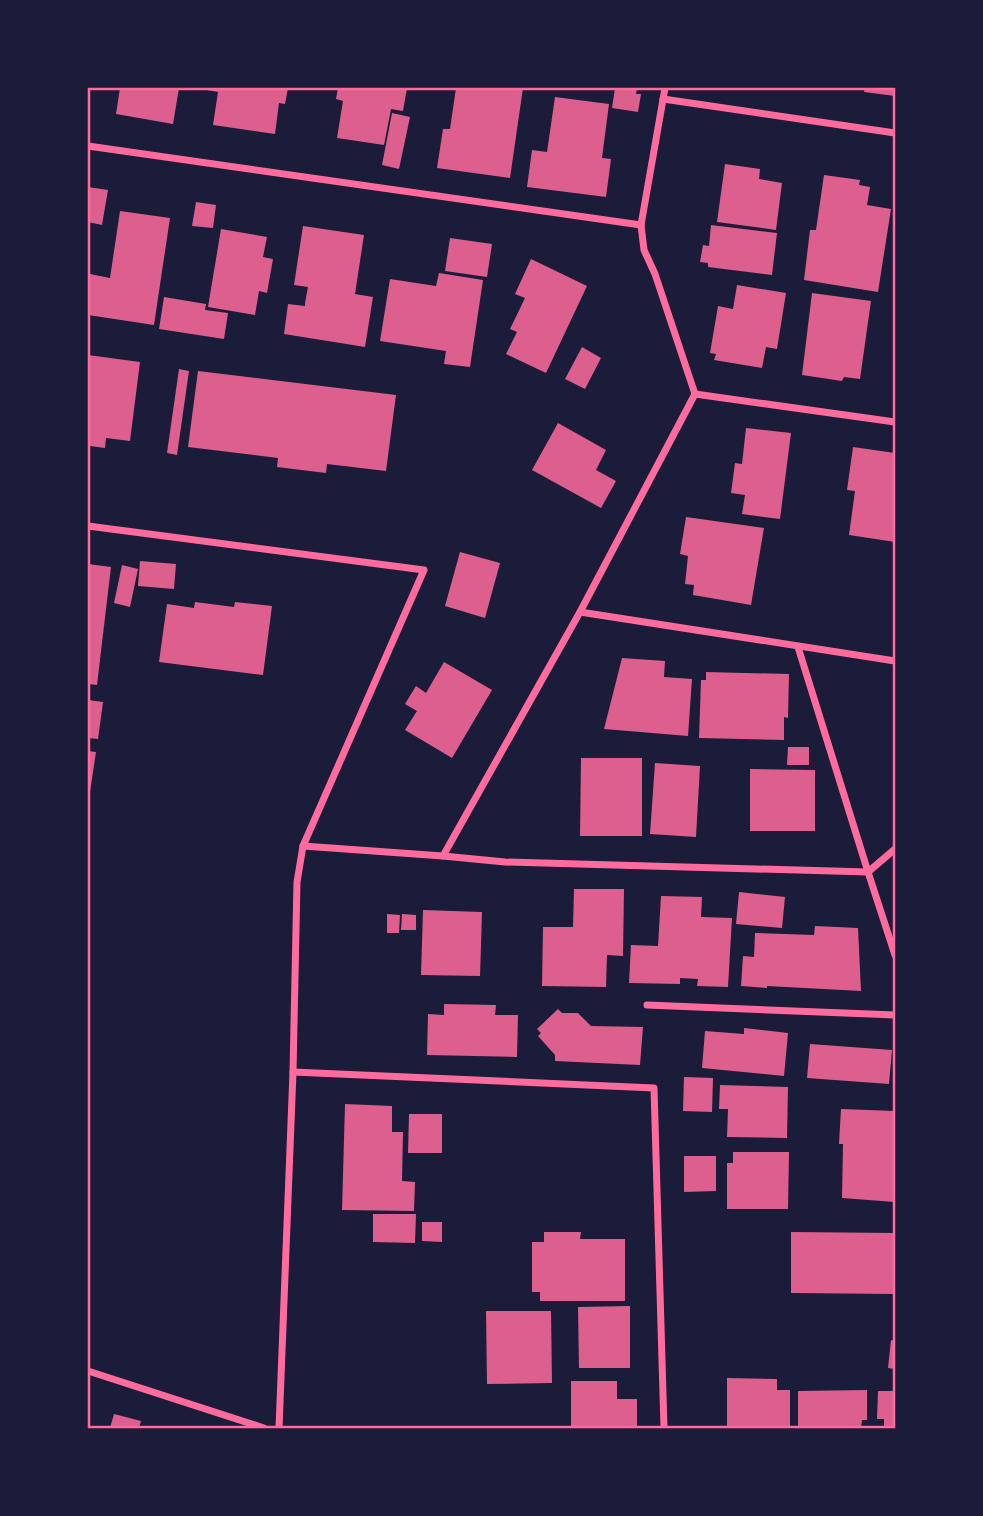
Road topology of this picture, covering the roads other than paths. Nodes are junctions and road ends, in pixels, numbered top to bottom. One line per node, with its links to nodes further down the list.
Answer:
1 (664, 88): 2 (street)
2 (663, 99): 3 (street); 5 (street)
3 (895, 133)
4 (88, 146): 5 (street)
5 (641, 225): 6 (street)
6 (695, 394): 7 (street); 9 (street)
7 (895, 422)
8 (88, 526): 12 (street)
9 (580, 612): 10 (street); 14 (street)
10 (798, 647): 11 (street); 15 (street)
11 (895, 661)
12 (303, 846): 14 (street); 19 (street)
13 (895, 849): 15 (street)
14 (443, 856): 15 (street)
15 (868, 872): 16 (street)
16 (895, 955)
17 (647, 1005): 18 (street)
18 (895, 1015)
19 (293, 1072): 22 (street); 23 (street)
20 (88, 1371): 21 (street)
21 (264, 1429)
22 (279, 1429)
23 (664, 1429)

